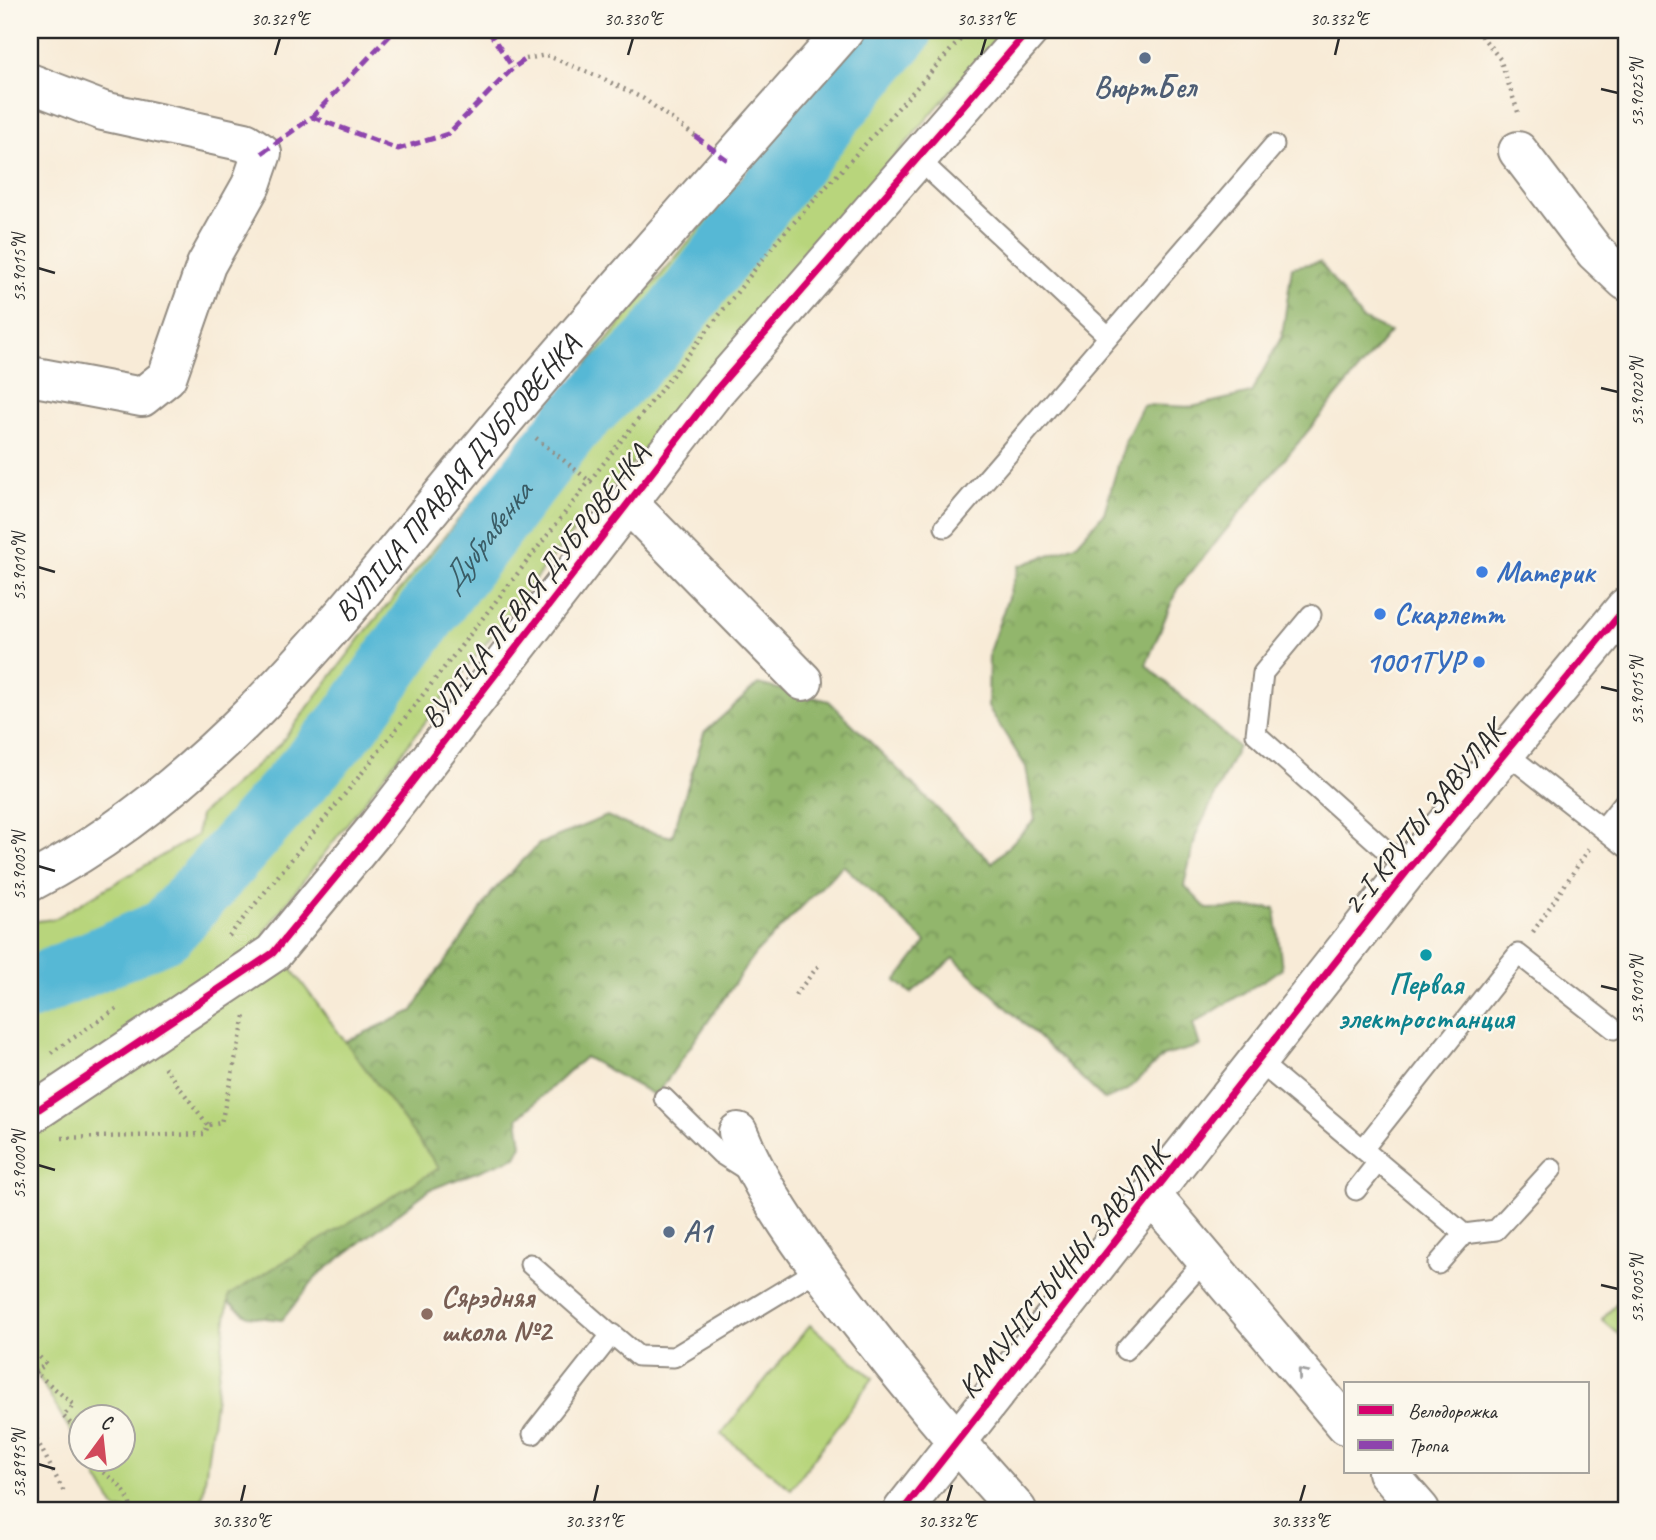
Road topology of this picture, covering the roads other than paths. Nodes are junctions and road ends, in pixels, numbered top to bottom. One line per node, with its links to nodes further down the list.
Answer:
1 (845, 30): 20 (street, ВУЛІЦА ПРАВАЯ ДУБРОВЕНКА)
2 (1029, 30): 6 (street, ВУЛІЦА ЛЕВАЯ ДУБРОВЕНКА)
3 (30, 83): 9 (street)
4 (1515, 137): 7 (street)
5 (1274, 145): 8 (lane)
6 (917, 158): 8 (lane); 10 (street, ВУЛІЦА ЛЕВАЯ ДУБРОВЕНКА)
7 (1626, 281)
8 (1108, 336): 11 (lane)
9 (30, 376)
10 (628, 503): 14 (street); 24 (street, ВУЛІЦА ЛЕВАЯ ДУБРОВЕНКА)
11 (945, 527)
12 (1626, 607): 15 (street, 2-І КРУТЫ ЗАВУЛАК)
13 (1311, 615): 19 (lane)
14 (803, 681)
15 (1506, 753): 17 (lane); 19 (street, 2-І КРУТЫ ЗАВУЛАК)
16 (1626, 800): 17 (lane)
17 (1603, 828): 18 (lane)
18 (1626, 847)
19 (1408, 870): 22 (street, 2-І КРУТЫ ЗАВУЛАК)
20 (30, 882)
21 (1614, 1029): 26 (lane)
22 (1258, 1061): 26 (lane); 31 (street, КАМУНІСТЫЧНЫ ЗАВУЛАК)
23 (664, 1098): 29 (lane)
24 (42, 1127)
25 (737, 1132): 29 (street)
26 (1363, 1149): 27 (lane)
27 (1378, 1162): 30 (lane); 32 (lane)
28 (1552, 1169): 32 (lane)
29 (755, 1175): 36 (street)
30 (1356, 1190)
31 (1153, 1198): 33 (street); 41 (street, КАМУНІСТЫЧНЫ ЗАВУЛАК)
32 (1464, 1234): 35 (lane)
33 (1204, 1261): 38 (lane); 39 (street, one-way to 33)
34 (530, 1264): 37 (lane)
35 (1438, 1264)
36 (819, 1269): 37 (lane); 41 (street)
37 (611, 1335): 40 (lane)
38 (1125, 1350)
39 (1344, 1423)
40 (533, 1434)
41 (956, 1443): 43 (street, КАМУНІСТЫЧНЫ ЗАВУЛАК); 44 (street)
42 (1389, 1474): 45 (street)
43 (903, 1510)
44 (1017, 1510)
45 (1420, 1510)

